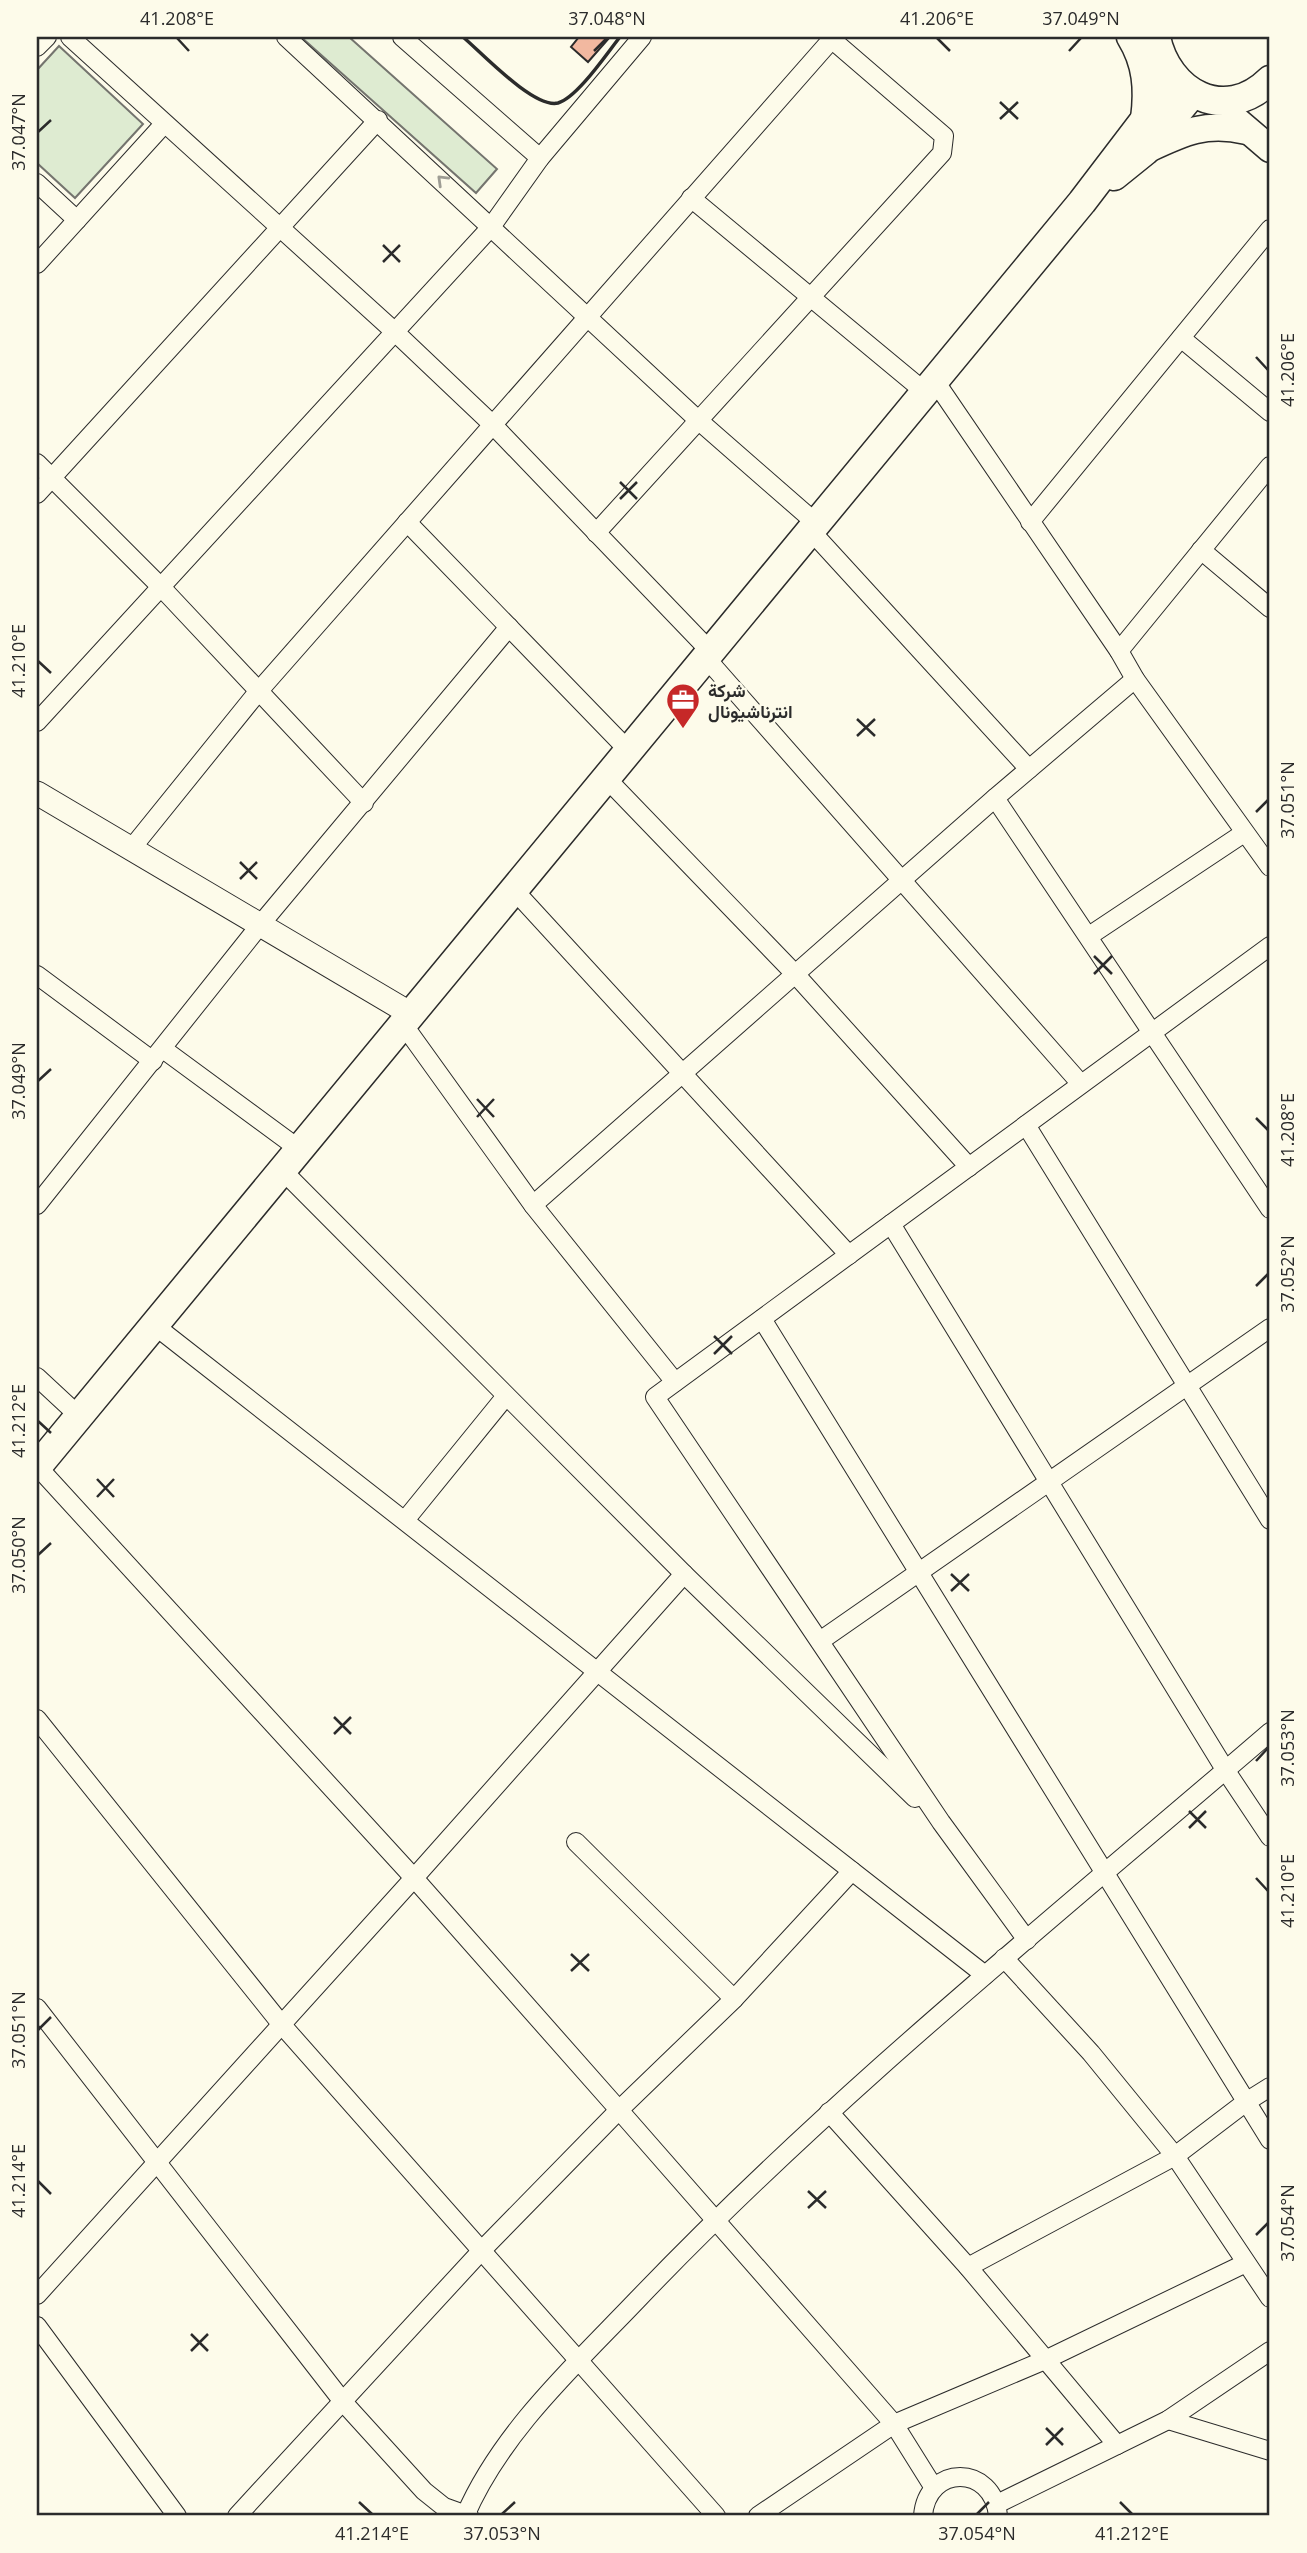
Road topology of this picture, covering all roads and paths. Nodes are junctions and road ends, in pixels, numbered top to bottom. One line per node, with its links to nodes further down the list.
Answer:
1 (47, 37): 9 (street)
2 (70, 37): 14 (street)
3 (286, 37): 13 (street)
4 (402, 37): 18 (street)
5 (642, 37): 18 (street)
6 (1131, 37): 12 (main road)
7 (1155, 37): 11 (main road)
8 (830, 38): 20 (street); 27 (street)
9 (37, 47)
10 (1270, 80): 11 (main road)
11 (1195, 91): 12 (main road); 15 (main road); 17 (main road)
12 (1145, 119): 21 (main road)
13 (378, 120): 23 (street); 24 (street, one-way to 13)
14 (164, 124): 22 (street); 23 (street)
15 (1246, 131): 16 (main road); 17 (main road)
16 (1270, 149)
17 (1145, 151): 21 (main road)
18 (540, 158): 24 (street)
19 (37, 183): 22 (street)
20 (691, 198): 27 (street); 28 (street)
21 (1082, 202): 31 (main road)
22 (77, 220): 26 (street)
23 (279, 228): 29 (street); 37 (street)
24 (491, 228): 28 (street); 29 (street)
25 (1270, 229): 30 (street)
26 (37, 264)
27 (810, 297): 31 (street); 33 (street)
28 (588, 315): 33 (street); 34 (street)
29 (395, 332): 34 (street); 44 (street)
30 (1181, 338): 32 (street); 40 (street)
31 (930, 387): 40 (street); 41 (main road)
32 (1270, 412)
33 (698, 419): 41 (street); 42 (street)
34 (493, 425): 39 (street); 42 (street)
35 (37, 463): 37 (street)
36 (1270, 466): 43 (street)
37 (51, 478): 38 (street); 44 (street)
38 (37, 494)
39 (407, 522): 46 (street); 50 (street)
40 (1030, 522): 47 (street)
41 (814, 527): 48 (main road); 53 (street)
42 (596, 533): 48 (street)
43 (1201, 550): 45 (street); 47 (street)
44 (161, 587): 50 (street); 51 (street)
45 (1270, 608)
46 (509, 628): 52 (street); 57 (street)
47 (1119, 650): 49 (street)
48 (708, 655): 52 (main road); 61 (street)
49 (1135, 679): 53 (street); 58 (street)
50 (257, 693): 57 (street); 59 (street)
51 (37, 722)
52 (629, 751): 54 (main road)
53 (1029, 769): 56 (street)
54 (606, 778): 62 (main road); 67 (street)
55 (37, 793): 59 (street)
56 (995, 798): 61 (street); 64 (street)
57 (364, 803): 63 (street)
58 (1244, 833): 60 (street); 64 (street)
59 (131, 849): 63 (street)
60 (1270, 867)
61 (900, 881): 67 (street); 72 (street)
62 (513, 890): 68 (main road); 71 (street)
63 (260, 925): 68 (street); 70 (street)
64 (1089, 936): 69 (street)
65 (1270, 946): 69 (street)
66 (37, 975): 70 (street)
67 (796, 975): 71 (street); 75 (street)
68 (407, 1019): 74 (main road); 77 (street)
69 (1154, 1031): 72 (street); 78 (street)
70 (158, 1055): 74 (street); 76 (street)
71 (683, 1076): 77 (street); 80 (street)
72 (1081, 1084): 73 (street)
73 (1026, 1125): 75 (street); 86 (street)
74 (291, 1159): 82 (main road); 87 (street)
75 (969, 1167): 79 (street)
76 (37, 1205)
77 (533, 1205): 85 (street)
78 (1270, 1209)
79 (891, 1224): 80 (street); 90 (street)
80 (849, 1255): 81 (street)
81 (762, 1319): 85 (street); 93 (street)
82 (154, 1325): 88 (main road); 91 (street)
83 (1270, 1328): 86 (street)
84 (37, 1377): 88 (street)
85 (675, 1382): 95 (street)
86 (1186, 1387): 90 (street); 92 (street)
87 (506, 1396): 91 (street); 94 (street)
88 (79, 1416): 89 (main road)
89 (37, 1466): 105 (street)
90 (1048, 1482): 93 (street); 99 (street)
91 (406, 1519): 96 (street)
92 (1270, 1520)
93 (917, 1573): 95 (street); 104 (street)
94 (684, 1574): 96 (street); 100 (street)
95 (820, 1641): 100 (street)
96 (596, 1670): 103 (street); 105 (street)
97 (37, 1719): 111 (street)
98 (1270, 1732): 99 (street)
99 (1226, 1771): 101 (street); 104 (street)
100 (941, 1822): 106 (street)
101 (1270, 1837)
102 (576, 1842): 109 (street)
103 (852, 1871): 108 (street); 109 (street)
104 (1104, 1875): 106 (street); 113 (street)
105 (414, 1878): 111 (street); 114 (street)
106 (1027, 1940): 107 (street)
107 (1004, 1958): 108 (street); 117 (street)
108 (985, 1975): 115 (street)
109 (734, 1999): 114 (street)
110 (37, 2008): 118 (street)
111 (282, 2025): 118 (street); 120 (street)
112 (1270, 2087): 113 (street)
113 (1246, 2102): 116 (street); 117 (street)
114 (618, 2110): 119 (street); 120 (street)
115 (829, 2112): 119 (street); 122 (street)
116 (1270, 2140)
117 (1175, 2156): 121 (street); 122 (street)
118 (156, 2161): 123 (street); 129 (street)
119 (713, 2220): 127 (street); 131 (street)
120 (483, 2249): 127 (street); 129 (street)
121 (1245, 2263): 124 (street); 128 (street)
122 (968, 2267): 128 (street)
123 (37, 2295)
124 (1270, 2298)
125 (37, 2326): 136 (street)
126 (1270, 2351): 130 (street)
127 (580, 2359): 138 (street); 139 (street)
128 (1045, 2360): 131 (street); 132 (street)
129 (344, 2403): 137 (street); 138 (street)
130 (1168, 2420): 132 (street); 133 (street)
131 (894, 2424): 134 (street); 140 (street)
132 (1117, 2445): 135 (street)
133 (1270, 2451)
134 (934, 2488): 135 (street); 141 (street)
135 (998, 2510)
136 (177, 2516)
137 (237, 2516)
138 (467, 2516)
139 (716, 2516)
140 (758, 2516)
141 (923, 2516)

